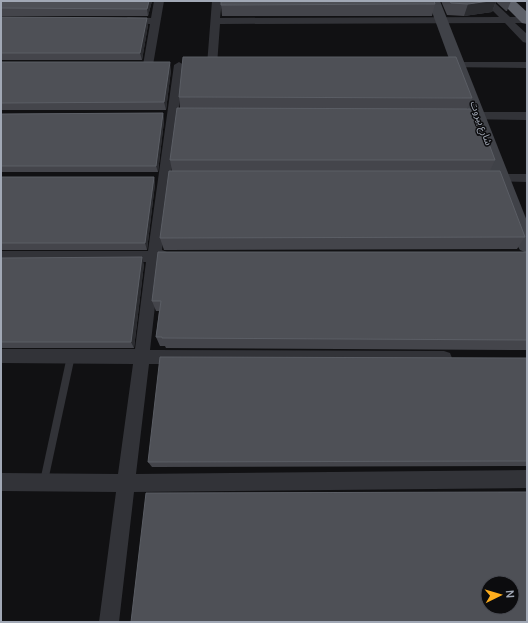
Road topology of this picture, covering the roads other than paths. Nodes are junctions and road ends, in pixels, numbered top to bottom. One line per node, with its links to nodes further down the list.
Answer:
1 (159, 1): 9 (street)
2 (217, 1): 13 (street)
3 (434, 1): 10 (street, شارع بيروت)
4 (488, 1): 11 (street)
5 (507, 1): 12 (highway)
6 (519, 1): 7 (highway)
7 (527, 8)
8 (117, 20): 9 (street)
9 (156, 20): 15 (street)
10 (442, 20): 11 (street); 13 (street); 17 (street, شارع بيروت)
11 (507, 20): 12 (street); 14 (street)
12 (527, 20)
13 (216, 21): 20 (street)
14 (527, 40)
15 (148, 65)
16 (436, 65): 17 (street)
17 (460, 65): 18 (street); 22 (street, شارع بيروت)
18 (527, 65)
19 (157, 115): 20 (street)
20 (177, 115): 25 (street)
21 (456, 116): 22 (street)
22 (479, 116): 23 (street); 28 (street, شارع بيروت)
23 (527, 116)
24 (149, 177): 25 (street)
25 (164, 177): 26 (street); 31 (street)
26 (180, 177)
27 (479, 178): 28 (street)
28 (502, 178): 29 (street); 30 (street, شارع بيروت)
29 (527, 178)
30 (524, 252)
31 (154, 256): 32 (street); 33 (street); 36 (street)
32 (177, 256)
33 (1, 257)
34 (1, 356): 35 (street)
35 (71, 356): 36 (street); 40 (lane)
36 (142, 356): 37 (street); 41 (street)
37 (456, 358)
38 (527, 479): 41 (street)
39 (1, 482): 40 (street)
40 (44, 482): 41 (street)
41 (126, 483): 42 (street)
42 (109, 622)

